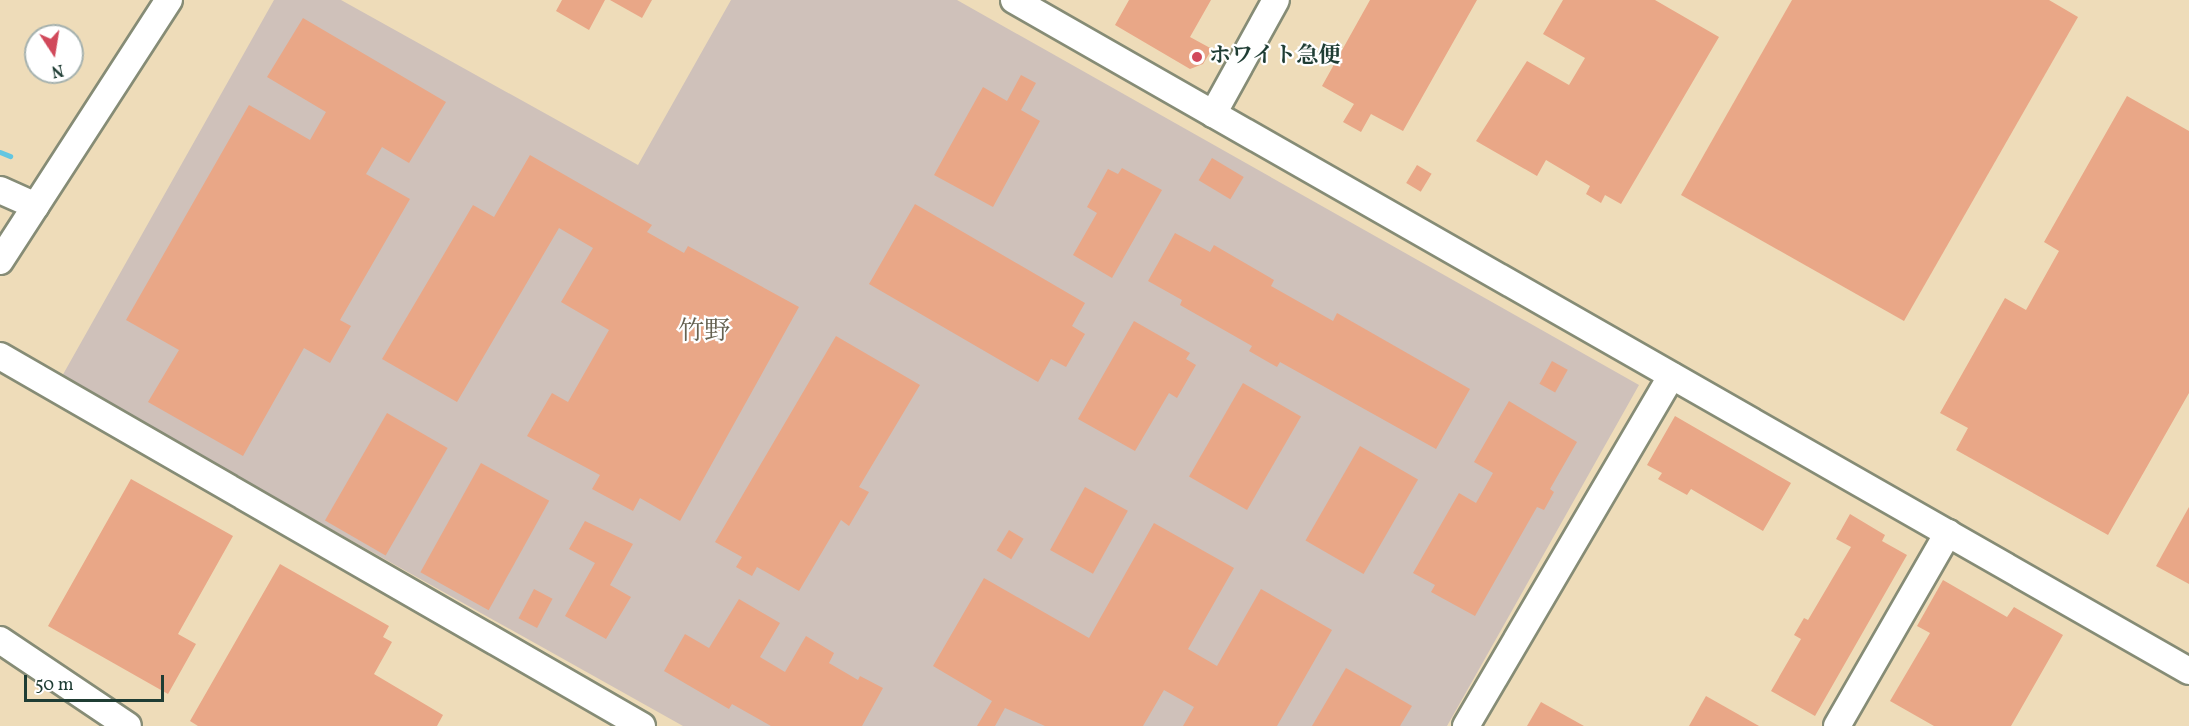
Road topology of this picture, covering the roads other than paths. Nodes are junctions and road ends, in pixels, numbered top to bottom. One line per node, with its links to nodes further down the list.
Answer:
1 (169, 0): 6 (street)
2 (1014, 0): 4 (street)
3 (1276, 0): 4 (street)
4 (1213, 114): 9 (street)
5 (0, 190): 6 (street)
6 (36, 206): 7 (street)
7 (0, 261)
8 (0, 356): 14 (street)
9 (1671, 376): 10 (street); 15 (street)
10 (1948, 533): 12 (street); 16 (street)
11 (0, 640): 13 (street)
12 (2189, 671)
13 (128, 726)
14 (642, 726)
15 (1466, 726)
16 (1838, 726)

